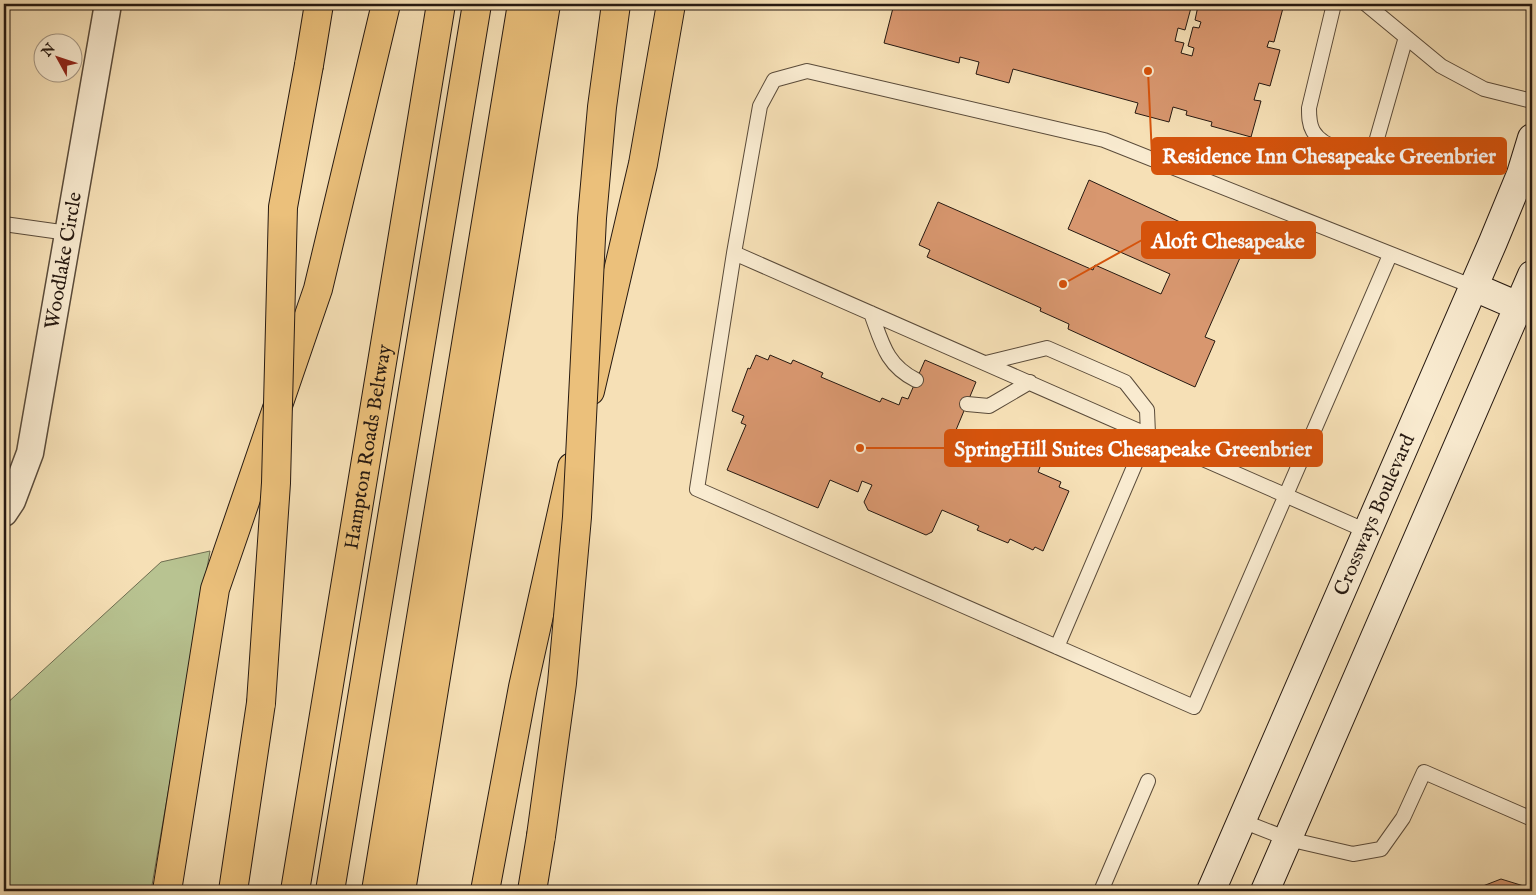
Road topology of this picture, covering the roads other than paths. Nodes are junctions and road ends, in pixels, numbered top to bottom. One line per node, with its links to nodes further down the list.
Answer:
1 (108, 4): 18 (street, Woodlake Circle)
2 (319, 4): 39 (highway, bridge)
3 (369, 4): 16 (highway)
4 (386, 4): 16 (highway)
5 (441, 4): 40 (highway, Hampton Roads Beltway)
6 (477, 4): 41 (highway)
7 (522, 4): 42 (highway)
8 (546, 4): 43 (highway)
9 (616, 4): 45 (highway, bridge)
10 (671, 4): 44 (highway)
11 (1334, 4): 13 (lane)
12 (1366, 4): 13 (lane)
13 (1406, 37): 14 (lane)
14 (1532, 101)
15 (1532, 138): 22 (street, Crossways Boulevard)
16 (340, 193): 38 (highway)
17 (4, 224): 18 (lane)
18 (68, 232): 31 (street, Woodlake Circle)
19 (734, 252): 20 (lane); 24 (lane); 33 (lane)
20 (1390, 255): 22 (lane); 30 (lane)
21 (1532, 275): 23 (street)
22 (1474, 287): 23 (street); 32 (street, Crossways Boulevard)
23 (1526, 309): 37 (street)
24 (871, 313): 25 (lane); 26 (lane)
25 (986, 363): 27 (lane); 29 (lane)
26 (916, 380)
27 (1030, 382): 28 (lane); 29 (lane)
28 (967, 404)
29 (1148, 434): 30 (lane); 33 (lane)
30 (1288, 495): 32 (lane); 33 (lane)
31 (4, 513)
32 (1369, 532): 36 (street, Crossways Boulevard)
33 (1057, 647)
34 (1148, 781): 46 (lane)
35 (1532, 819): 37 (lane)
36 (1242, 821): 37 (lane); 47 (street, Crossways Boulevard)
37 (1288, 839): 48 (street)
38 (167, 891)
39 (233, 891)
40 (295, 891)
41 (330, 891)
42 (376, 891)
43 (401, 891)
44 (485, 891)
45 (532, 891)
46 (1101, 891)
47 (1211, 891)
48 (1266, 891)

